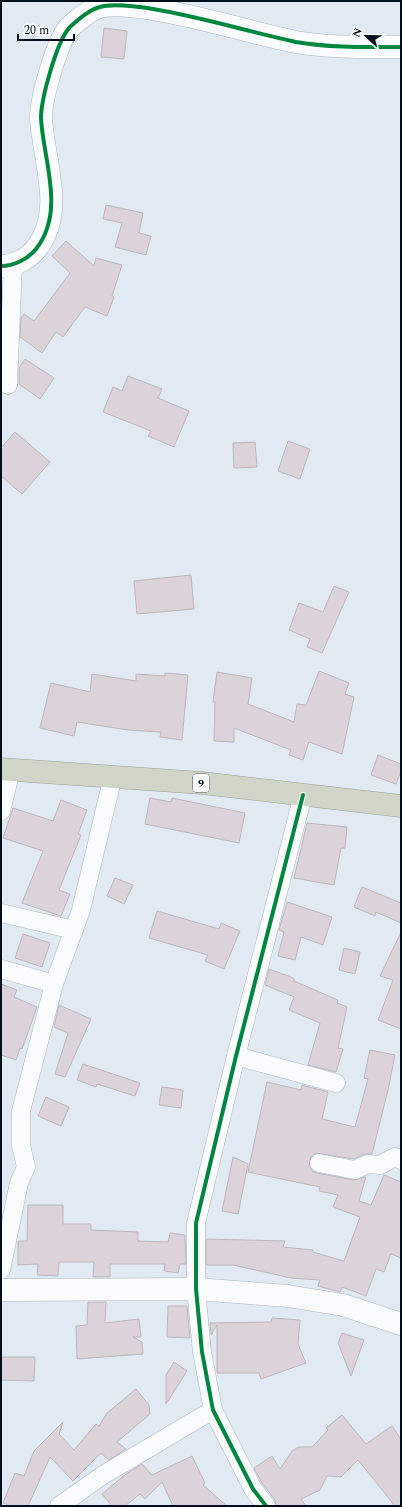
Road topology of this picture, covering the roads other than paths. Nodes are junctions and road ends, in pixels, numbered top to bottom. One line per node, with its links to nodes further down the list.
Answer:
1 (401, 47): 2 (street)
2 (7, 265): 3 (street)
3 (8, 386)
4 (6, 769): 5 (highway, 9); 8 (street)
5 (113, 776): 6 (highway, 9); 10 (street)
6 (303, 795): 7 (highway, 9); 13 (street)
7 (401, 806)
8 (1, 811)
9 (1, 913): 10 (street)
10 (74, 930): 12 (street)
11 (1, 969): 12 (street)
12 (54, 984): 17 (street)
13 (236, 1056): 14 (street); 18 (street)
14 (336, 1082)
15 (401, 1160): 16 (street)
16 (319, 1163)
17 (1, 1270)
18 (196, 1289): 19 (street); 20 (street); 21 (street)
19 (1, 1290)
20 (401, 1324)
21 (212, 1410): 22 (street); 23 (street)
22 (59, 1506)
23 (266, 1506)

